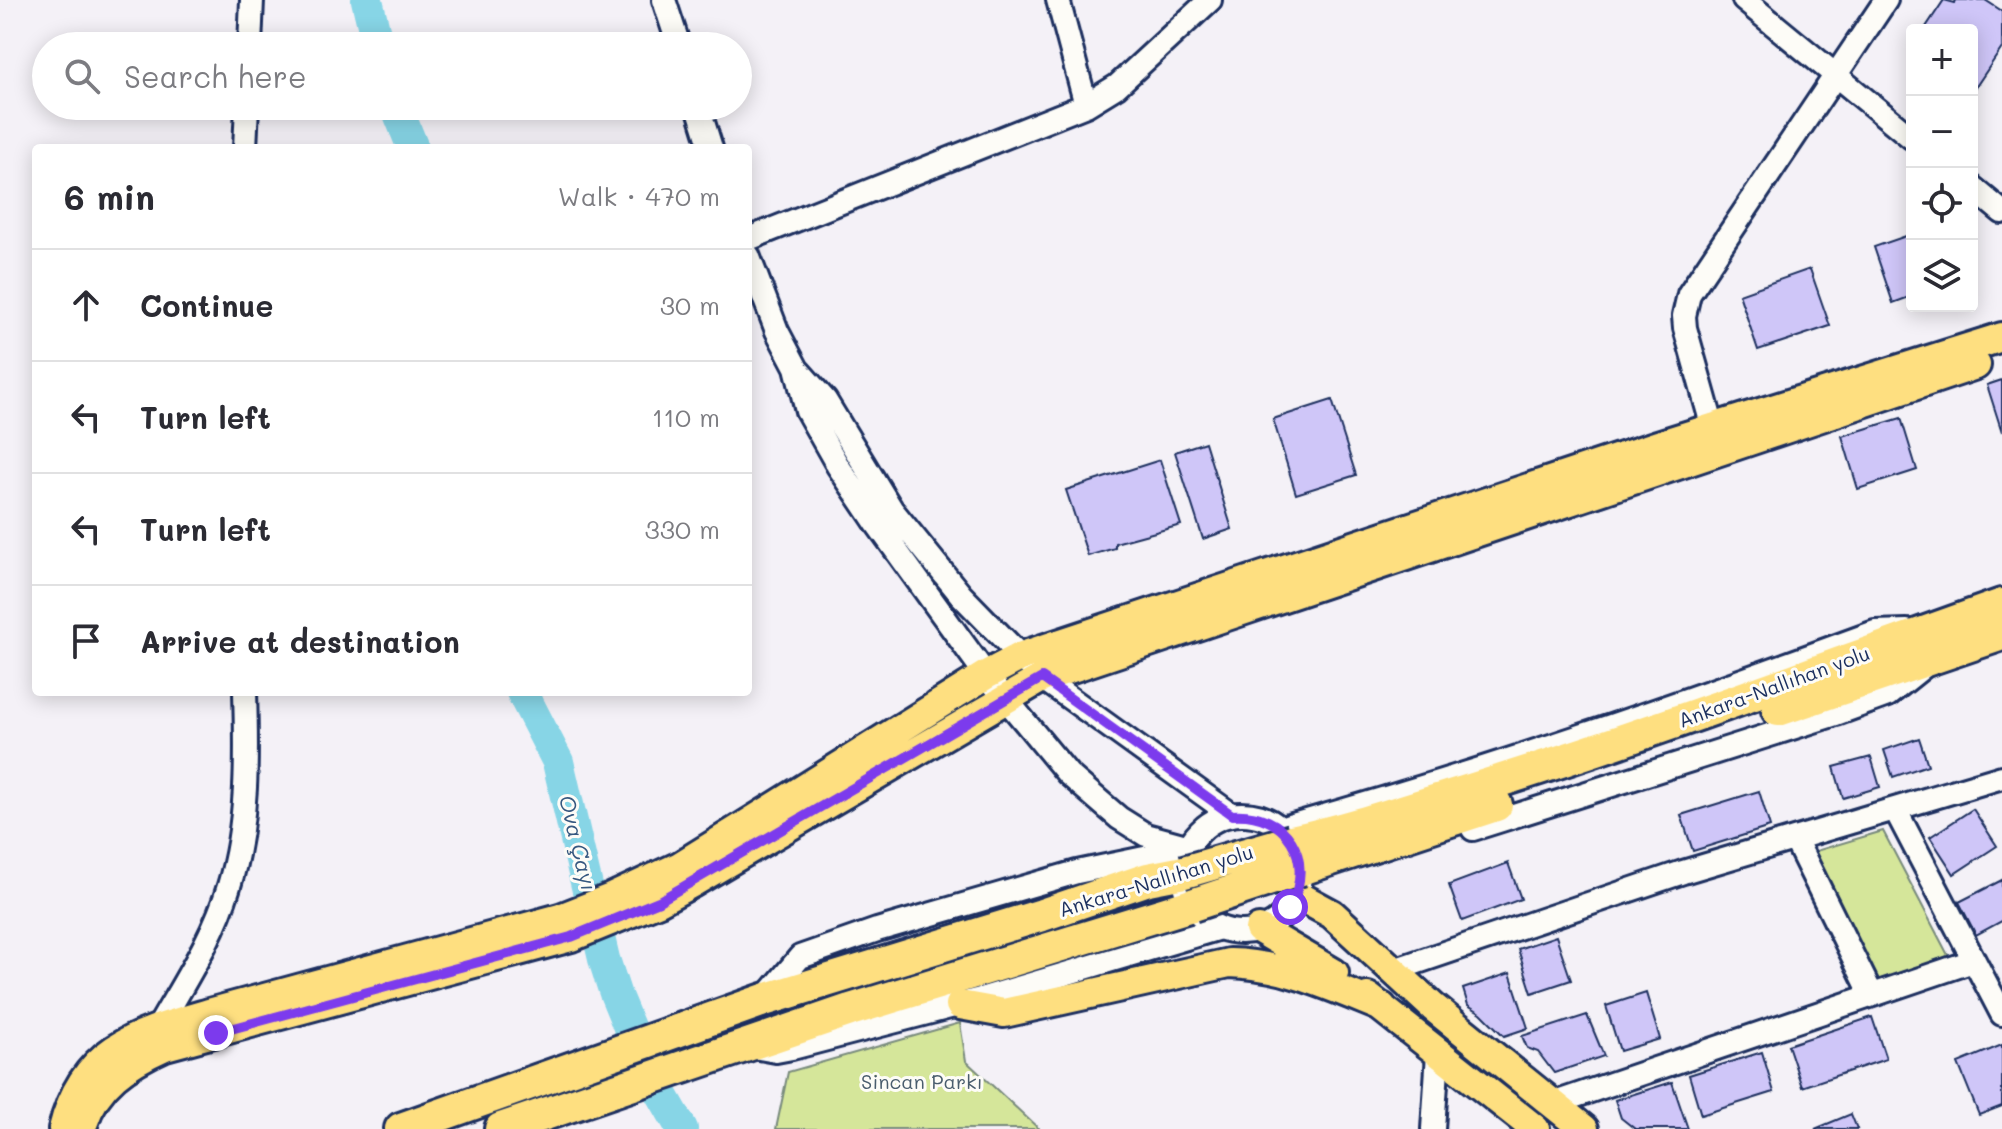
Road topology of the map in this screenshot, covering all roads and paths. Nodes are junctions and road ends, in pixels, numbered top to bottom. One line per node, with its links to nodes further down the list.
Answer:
1 (252, 0): 7 (street)
2 (664, 0): 8 (street)
3 (1058, 0): 10 (street)
4 (1210, 0): 10 (street)
5 (1744, 0): 9 (street)
6 (1886, 0): 9 (street)
7 (251, 32)
8 (674, 32)
9 (1834, 74): 13 (street); 23 (street)
10 (1086, 105): 18 (street)
11 (246, 120): 14 (street)
12 (702, 120): 15 (street)
13 (1906, 133)
14 (245, 144)
15 (710, 144)
16 (1978, 192): 17 (street)
17 (2002, 212)
18 (752, 237)
19 (752, 266): 22 (street)
20 (2002, 337): 23 (main road)
21 (2002, 356): 29 (main road)
22 (796, 367): 27 (street); 28 (street)
23 (1713, 428): 27 (main road)
24 (2002, 605): 26 (highway, Ankara-Nallıhan yolu)
25 (2002, 634): 26 (highway, Ankara-Nallıhan yolu)
26 (1934, 643): 37 (highway, Ankara-Nallıhan yolu); 37 (street)
27 (1022, 656): 28 (main road); 29 (street)
28 (986, 675): 31 (street); 49 (main road)
29 (1042, 678): 31 (main road); 34 (street)
30 (245, 696): 49 (street)
31 (1006, 700): 36 (street); 55 (main road)
32 (2002, 777): 33 (street)
33 (1895, 809): 35 (street); 42 (street)
34 (1232, 815): 36 (street); 37 (street)
35 (1795, 839): 43 (street); 44 (street)
36 (1187, 856): 37 (highway, Ankara-Nallıhan yolu, bridge); 38 (highway, Ankara-Nallıhan yolu); 40 (street); 45 (street)
37 (1294, 864): 39 (highway, Ankara-Nallıhan yolu, bridge); 41 (street); 43 (main road)
38 (1148, 879): 39 (highway); 45 (highway, Ankara-Nallıhan yolu)
39 (1159, 917): 50 (highway, Ankara-Nallıhan yolu)
40 (1220, 928): 41 (street); 46 (street)
41 (1259, 929): 47 (main road)
42 (1973, 961): 44 (street); 48 (street)
43 (1391, 971): 52 (main road)
44 (1872, 995): 52 (street)
45 (764, 1000): 56 (highway, Ankara-Nallıhan yolu)
46 (960, 1005): 47 (main road); 50 (street)
47 (1382, 1007): 51 (main road)
48 (2002, 1014)
49 (158, 1028): 54 (main road)
50 (740, 1048): 53 (highway, Ankara-Nallıhan yolu)
51 (1438, 1053): 57 (street); 58 (main road)
52 (1552, 1104): 59 (main road)
53 (512, 1125)
54 (63, 1129)
55 (81, 1129)
56 (401, 1129)
57 (1433, 1129)
58 (1535, 1129)
59 (1584, 1129)

